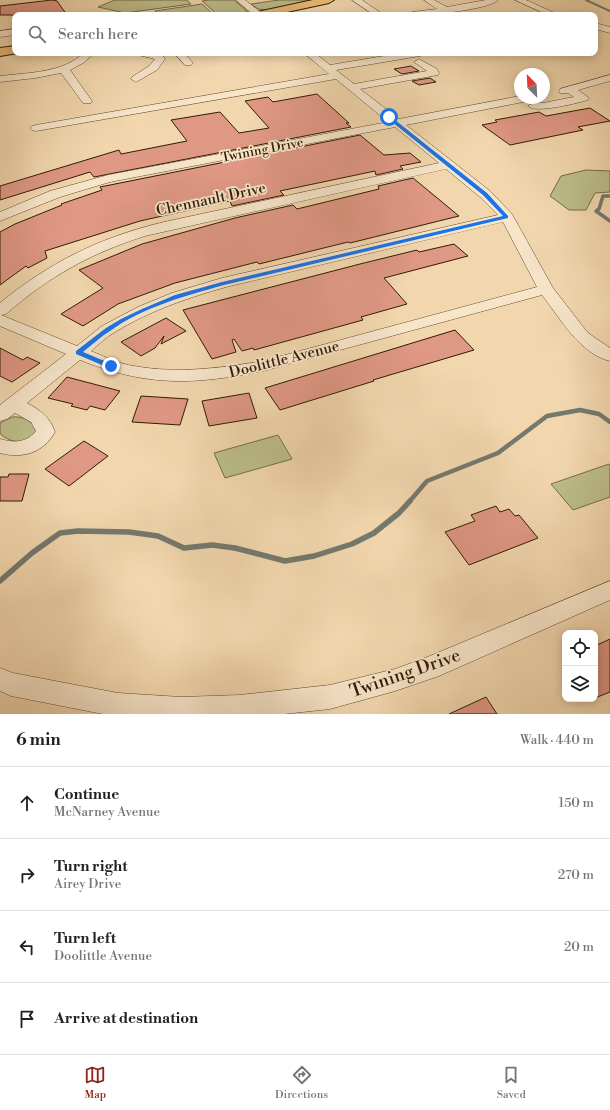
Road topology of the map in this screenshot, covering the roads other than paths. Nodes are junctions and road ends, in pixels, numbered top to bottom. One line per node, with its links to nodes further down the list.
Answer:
1 (240, 0): 11 (street)
2 (328, 0): 12 (main road)
3 (376, 0): 8 (street)
4 (428, 0): 10 (street)
5 (445, 0): 9 (street)
6 (494, 0): 9 (street)
7 (519, 0): 16 (street)
8 (358, 1): 13 (street)
9 (463, 8): 10 (street); 15 (street)
10 (446, 10): 14 (street)
11 (254, 12)
12 (272, 12)
13 (375, 12)
14 (432, 12)
15 (474, 12)
16 (548, 12)
17 (598, 27): 18 (street)
18 (610, 30)
19 (12, 32): 20 (street)
20 (0, 34)
21 (12, 50): 22 (main road)
22 (0, 52)
23 (86, 56): 31 (street)
24 (158, 56): 35 (street)
25 (182, 56): 29 (street)
26 (313, 56): 27 (street); 32 (street)
27 (341, 56): 30 (street)
28 (419, 58): 30 (street); 36 (street)
29 (188, 62)
30 (352, 64): 32 (street)
31 (63, 68): 34 (street); 39 (street)
32 (333, 72): 36 (street); 43 (street)
33 (610, 78): 37 (street)
34 (0, 79)
35 (136, 79)
36 (352, 88): 42 (street)
37 (570, 90): 38 (street); 41 (street, Twining Drive)
38 (550, 94)
39 (87, 101)
40 (514, 103): 42 (street, Twining Drive)
41 (537, 104)
42 (396, 124): 45 (street, Twining Drive); 46 (street)
43 (36, 128)
44 (221, 146): 45 (street)
45 (232, 160): 48 (street, Twining Drive)
46 (448, 165): 52 (street); 54 (street, Chennault Drive)
47 (70, 178): 48 (street)
48 (80, 186): 49 (street, Twining Drive)
49 (65, 191): 50 (street); 51 (street, Twining Drive)
50 (76, 199)
51 (0, 217)
52 (507, 217): 53 (street); 56 (street)
53 (546, 289): 56 (street, Doolittle Avenue); 57 (street)
54 (0, 311)
55 (0, 320): 56 (street, Doolittle Avenue)
56 (78, 352): 58 (street)
57 (610, 356)
58 (7, 410): 59 (street)
59 (0, 446)
60 (610, 590): 61 (street, Twining Drive)
61 (0, 679)

